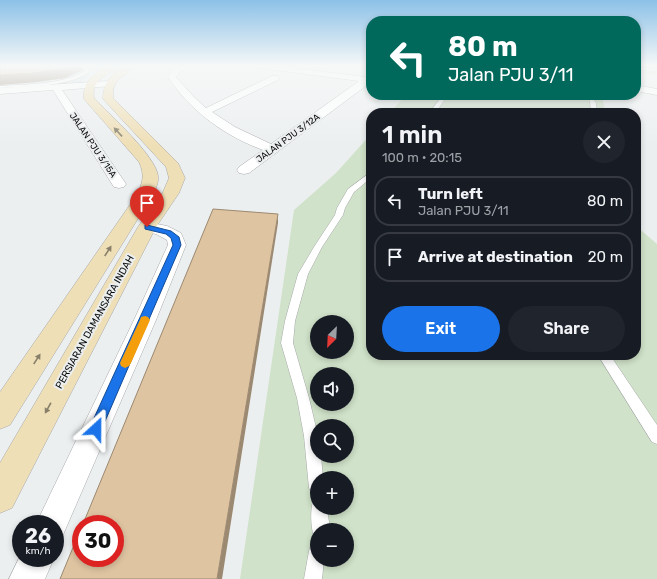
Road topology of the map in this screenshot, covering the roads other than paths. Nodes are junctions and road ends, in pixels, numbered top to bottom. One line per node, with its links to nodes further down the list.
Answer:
1 (58, 92): 13 (street, JALAN PJU 3/15A)
2 (87, 92): 16 (main road, one-way to 2)
3 (107, 92): 14 (main road, PERSIARAN DAMANSARA INDAH)
4 (183, 92): 9 (street)
5 (246, 92): 9 (street)
6 (351, 92): 10 (street, JALAN PJU 3/12A)
7 (442, 100): 8 (lane)
8 (436, 108)
9 (205, 112): 10 (street)
10 (273, 149): 11 (street, JALAN PJU 3/12A)
11 (244, 170)
12 (366, 178): 18 (lane)
13 (119, 184)
14 (147, 227): 19 (main road, PERSIARAN DAMANSARA INDAH, one-way to 19); 20 (street)
15 (607, 360): 17 (lane)
16 (0, 416)
17 (657, 437)
18 (315, 471)
19 (0, 496)
20 (56, 515)
21 (33, 567): 23 (street)
22 (315, 567): 24 (lane)
23 (28, 579)
24 (313, 579)

